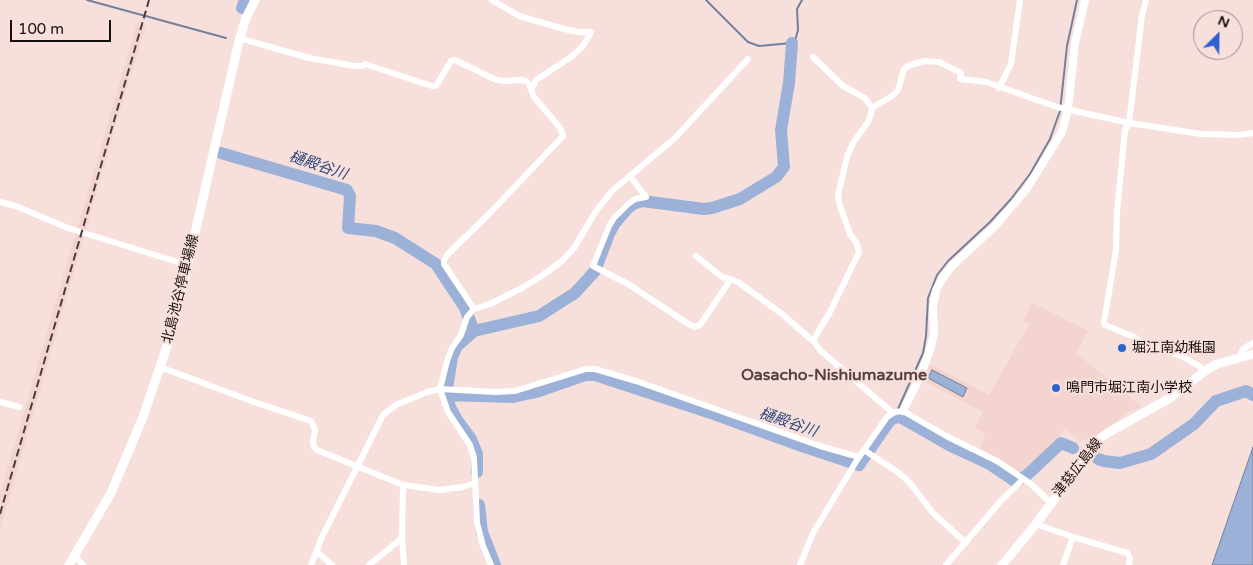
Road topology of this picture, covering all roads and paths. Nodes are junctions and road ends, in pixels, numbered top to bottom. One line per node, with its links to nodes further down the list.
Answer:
1 (255, 0): 6 (main road, 北島池谷停車場線)
2 (492, 0): 9 (street)
3 (1020, 0): 10 (street)
4 (1085, 0): 12 (street)
5 (1146, 0): 13 (street)
6 (239, 38): 9 (street); 18 (main road, 北島池谷停車場線)
7 (813, 56): 11 (street)
8 (748, 59): 15 (street)
9 (532, 88): 20 (street)
10 (999, 88): 11 (street); 12 (street)
11 (872, 108): 21 (street)
12 (1063, 109): 13 (street); 30 (street)
13 (1129, 123): 14 (street); 26 (street)
14 (1253, 133)
15 (630, 176): 19 (street); 20 (street)
16 (0, 203): 18 (street)
17 (696, 256): 19 (street)
18 (187, 265): 25 (main road, 北島池谷停車場線)
19 (730, 279): 21 (street)
20 (470, 313): 27 (street)
21 (813, 341): 30 (street)
22 (1253, 343): 24 (street)
23 (1253, 354): 24 (main road, 津慈広島線)
24 (1239, 357): 26 (main road, 津慈広島線)
25 (160, 367): 33 (street); 43 (main road, 北島池谷停車場線)
26 (1204, 371): 37 (main road, 津慈広島線)
27 (445, 390): 32 (street); 33 (street); 35 (street)
28 (0, 402): 29 (street)
29 (20, 407)
30 (898, 412): 31 (street); 34 (street)
31 (864, 450): 32 (street); 41 (street)
32 (857, 460): 51 (street)
33 (357, 468): 36 (street); 42 (street)
34 (1021, 478): 37 (street); 41 (street)
35 (475, 483): 36 (street); 50 (street)
36 (403, 485): 40 (street)
37 (1051, 503): 38 (main road, 津慈広島線)
38 (1036, 524): 39 (street); 53 (main road, 津慈広島線)
39 (1072, 537): 54 (street); 55 (street)
40 (402, 538): 48 (street); 49 (street)
41 (966, 542): 52 (street)
42 (317, 552): 46 (street); 47 (street)
43 (74, 555): 44 (main road, 北島池谷停車場線); 45 (street)
44 (69, 565)
45 (83, 565)
46 (311, 565)
47 (332, 565)
48 (369, 565)
49 (404, 565)
50 (491, 565)
51 (800, 565)
52 (946, 565)
53 (1002, 565)
54 (1063, 565)
55 (1130, 565)

